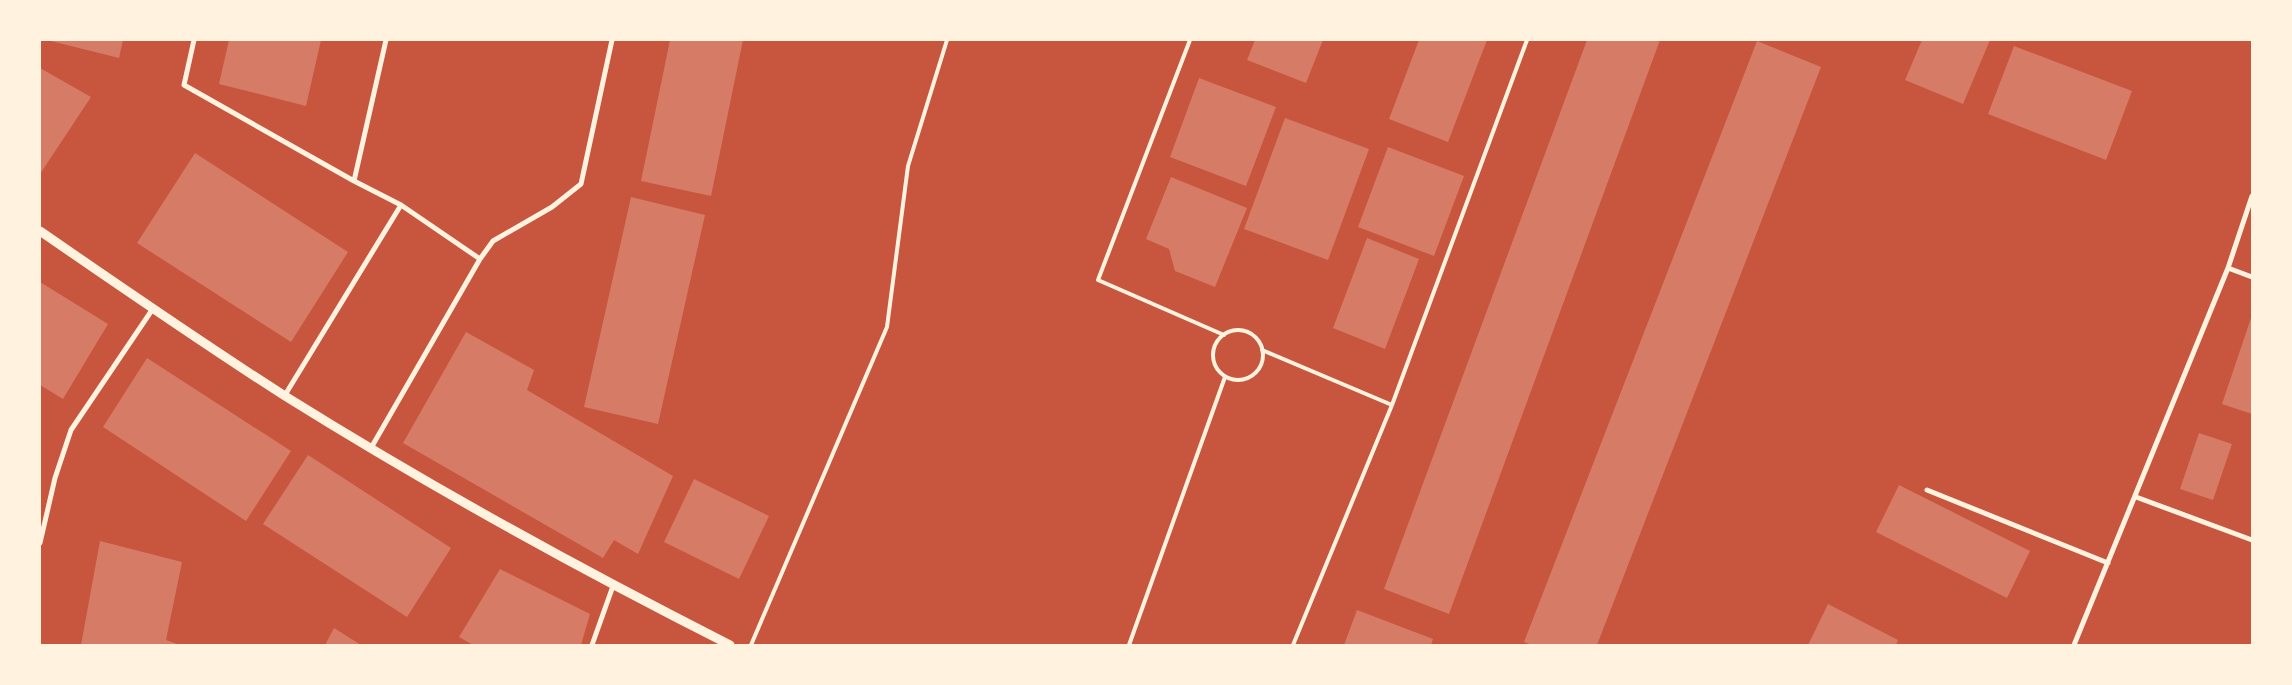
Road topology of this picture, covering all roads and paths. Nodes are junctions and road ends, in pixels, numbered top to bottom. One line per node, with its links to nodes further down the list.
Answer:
1 (194, 40): 7 (street)
2 (386, 40): 7 (street)
3 (612, 40): 11 (street)
4 (947, 40): 29 (lane)
5 (1190, 40): 15 (lane)
6 (1527, 40): 19 (lane)
7 (354, 181): 9 (street)
8 (2252, 196): 12 (street)
9 (401, 205): 11 (street); 18 (street)
10 (40, 231): 14 (street)
11 (480, 259): 20 (street)
12 (2228, 268): 13 (street); 22 (street)
13 (2252, 276)
14 (152, 310): 18 (street); 24 (street)
15 (1224, 335): 16 (lane); 17 (lane)
16 (1262, 350): 17 (lane); 19 (lane)
17 (1225, 377): 30 (lane)
18 (285, 396): 20 (street)
19 (1392, 405): 31 (lane)
20 (371, 448): 26 (street)
21 (1928, 490): 25 (street)
22 (2136, 497): 23 (street); 25 (street)
23 (2252, 540)
24 (40, 543)
25 (2108, 563): 32 (street)
26 (613, 586): 27 (street); 28 (street)
27 (592, 645)
28 (730, 645)
29 (751, 645)
30 (1129, 645)
31 (1293, 645)
32 (2074, 645)

